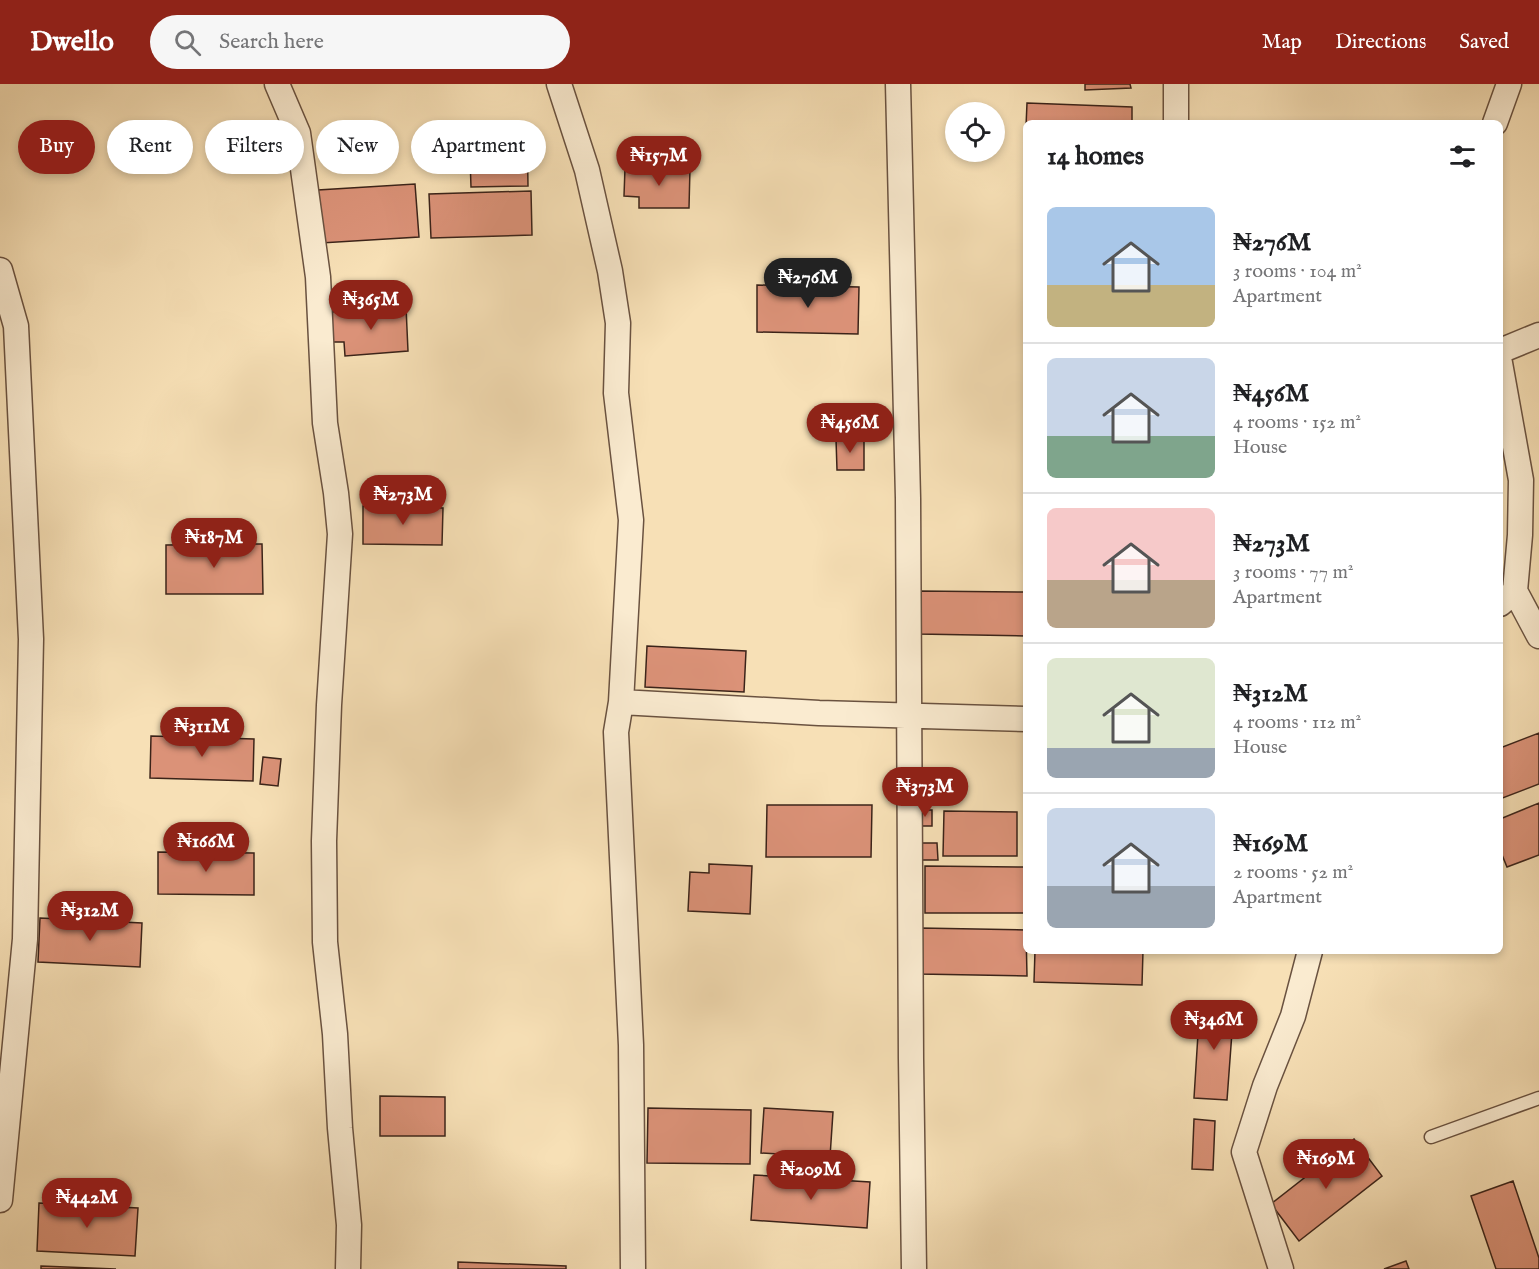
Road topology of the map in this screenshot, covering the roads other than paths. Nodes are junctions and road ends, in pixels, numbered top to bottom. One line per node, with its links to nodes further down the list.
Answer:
1 (277, 84): 22 (street)
2 (559, 84): 14 (street)
3 (898, 84): 15 (street)
4 (1176, 84): 6 (street)
5 (1509, 84): 7 (street)
6 (1176, 120)
7 (1496, 120)
8 (0, 270): 19 (street)
9 (1539, 335): 10 (street)
10 (1503, 350)
11 (1503, 380): 12 (street)
12 (1507, 598): 13 (street)
13 (1539, 636)
14 (621, 702): 15 (street); 23 (street)
15 (910, 716): 16 (street); 24 (street)
16 (1023, 719)
17 (1309, 954): 25 (street)
18 (1539, 1098): 20 (lane)
19 (4, 1113): 21 (street)
20 (1431, 1137)
21 (0, 1200)
22 (348, 1269)
23 (633, 1269)
24 (914, 1269)
25 (1281, 1269)

